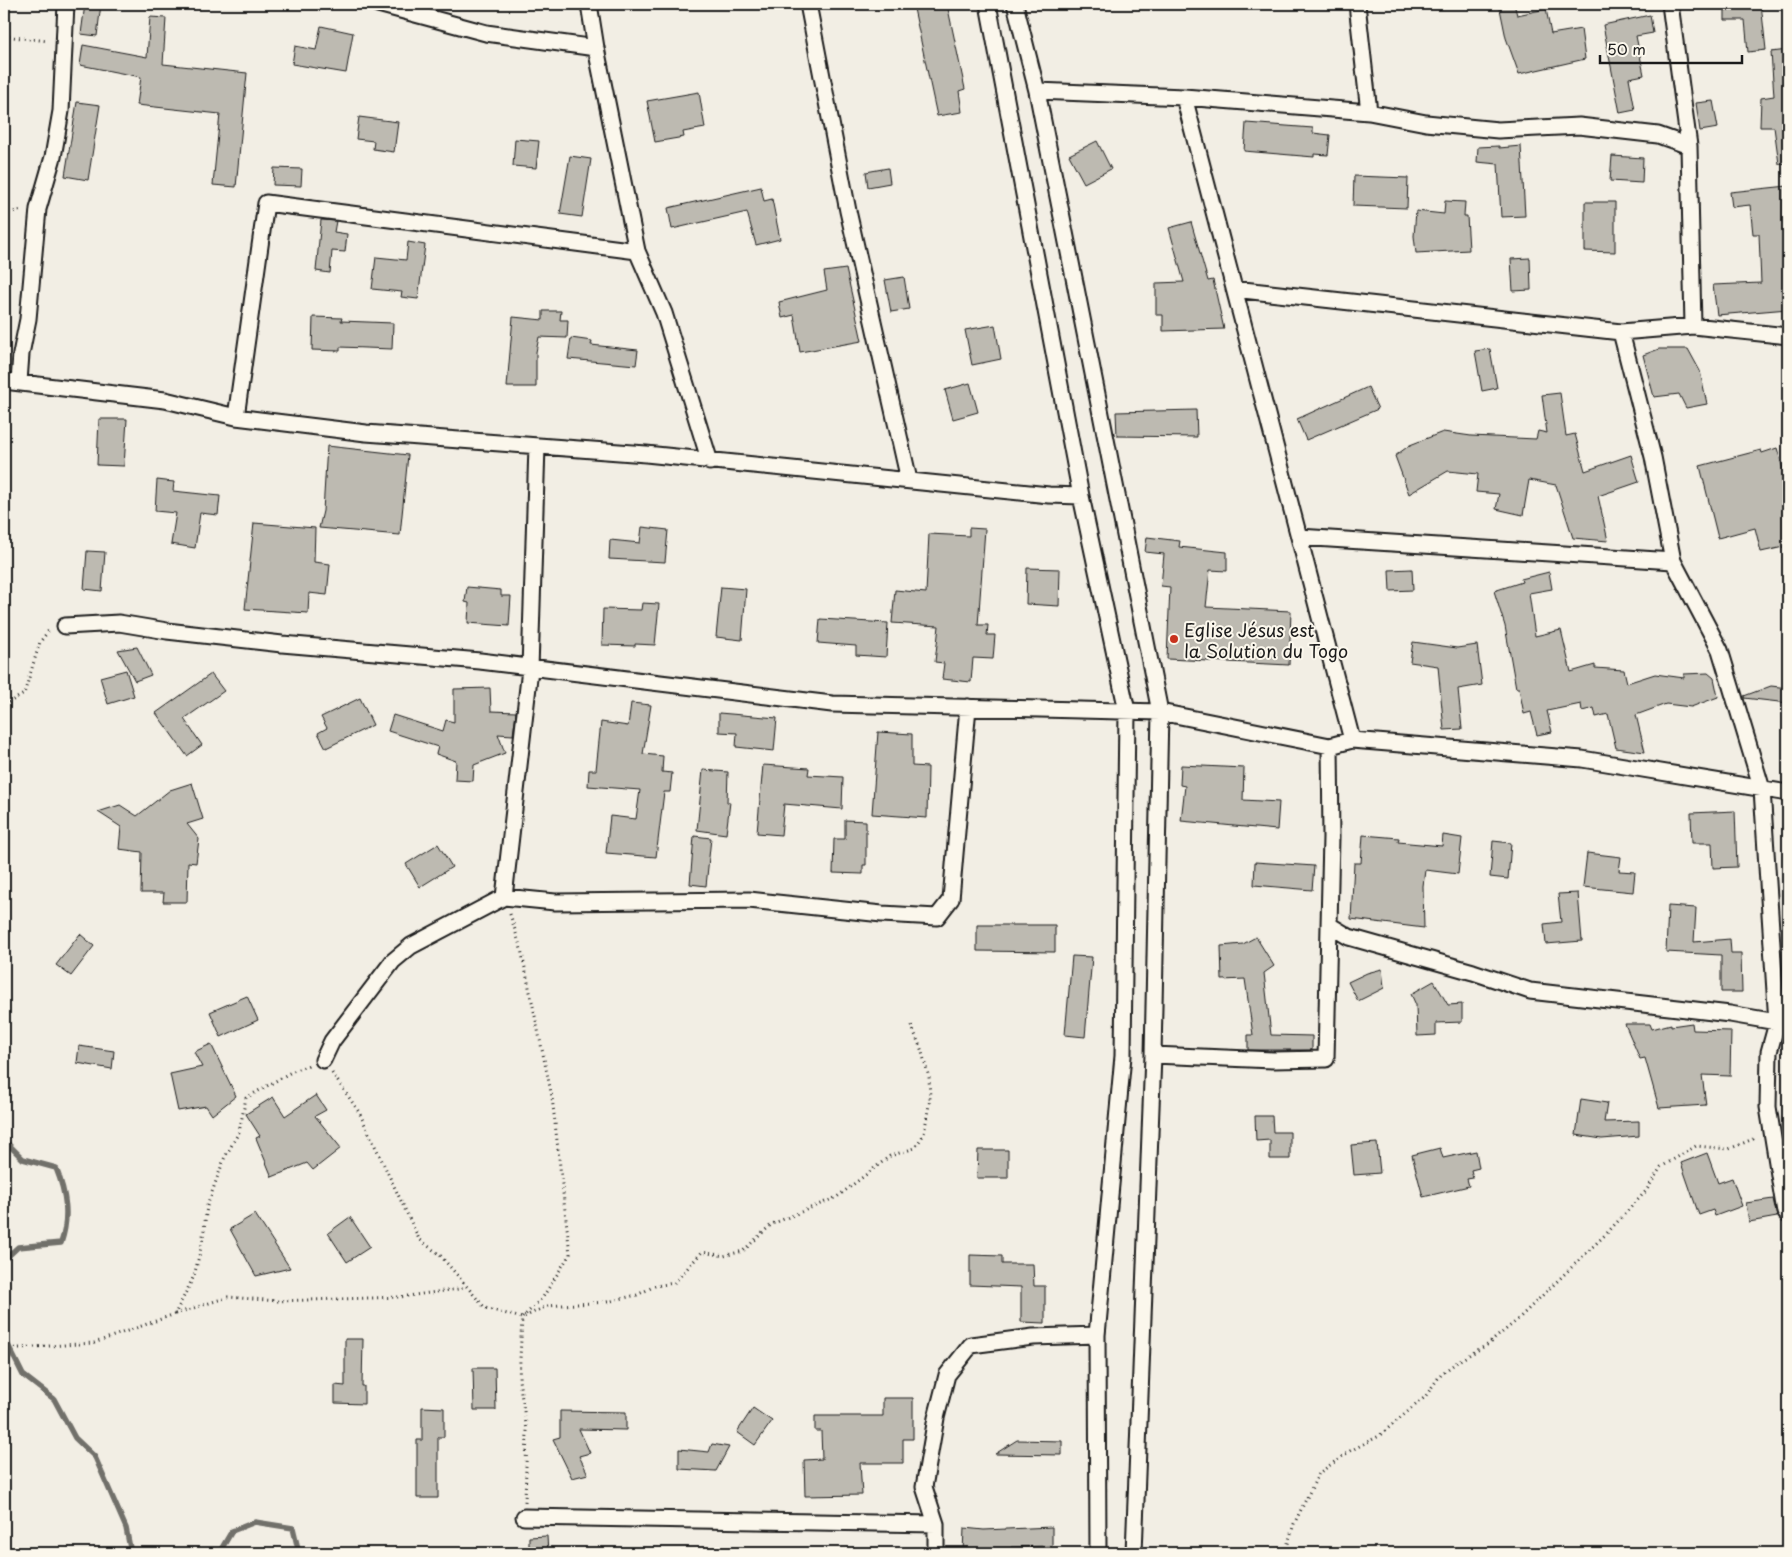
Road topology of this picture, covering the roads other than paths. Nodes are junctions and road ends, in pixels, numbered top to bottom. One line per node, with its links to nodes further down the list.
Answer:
1 (66, 4): 19 (street)
2 (378, 4): 9 (street)
3 (589, 4): 9 (street)
4 (808, 4): 23 (street)
5 (988, 4): 24 (street)
6 (1015, 4): 10 (street)
7 (1357, 4): 12 (street)
8 (1670, 4): 13 (street)
9 (596, 48): 14 (street)
10 (1037, 91): 11 (street); 31 (street)
11 (1184, 98): 12 (street); 15 (street)
12 (1369, 112): 13 (street)
13 (1689, 146): 16 (street)
14 (637, 251): 20 (street); 22 (street)
15 (1234, 289): 17 (street); 25 (street)
16 (1693, 326): 17 (street); 18 (street)
17 (1621, 332): 26 (street)
18 (1788, 336)
19 (11, 381): 20 (street)
20 (236, 416): 21 (street)
21 (537, 446): 22 (street); 28 (street)
22 (710, 462): 23 (street)
23 (909, 480): 24 (street)
24 (1081, 496): 30 (street)
25 (1299, 537): 26 (street); 32 (street)
26 (1673, 562): 34 (street)
27 (64, 626): 28 (street)
28 (530, 669): 29 (street); 36 (street)
29 (968, 707): 30 (street); 36 (street)
30 (1127, 711): 31 (street); 42 (street)
31 (1160, 712): 33 (street); 39 (street)
32 (1352, 740): 33 (street); 34 (street)
33 (1330, 746): 37 (street)
34 (1762, 789): 35 (street); 38 (street)
35 (1788, 793)
36 (504, 897): 40 (street)
37 (1329, 925): 38 (street); 39 (street)
38 (1782, 1023): 41 (street)
39 (1154, 1055): 47 (street)
40 (323, 1060)
41 (1788, 1215)
42 (1097, 1334): 44 (street); 46 (street)
43 (524, 1517): 44 (street)
44 (936, 1524): 45 (street)
45 (936, 1553)
46 (1098, 1553)
47 (1134, 1553)

